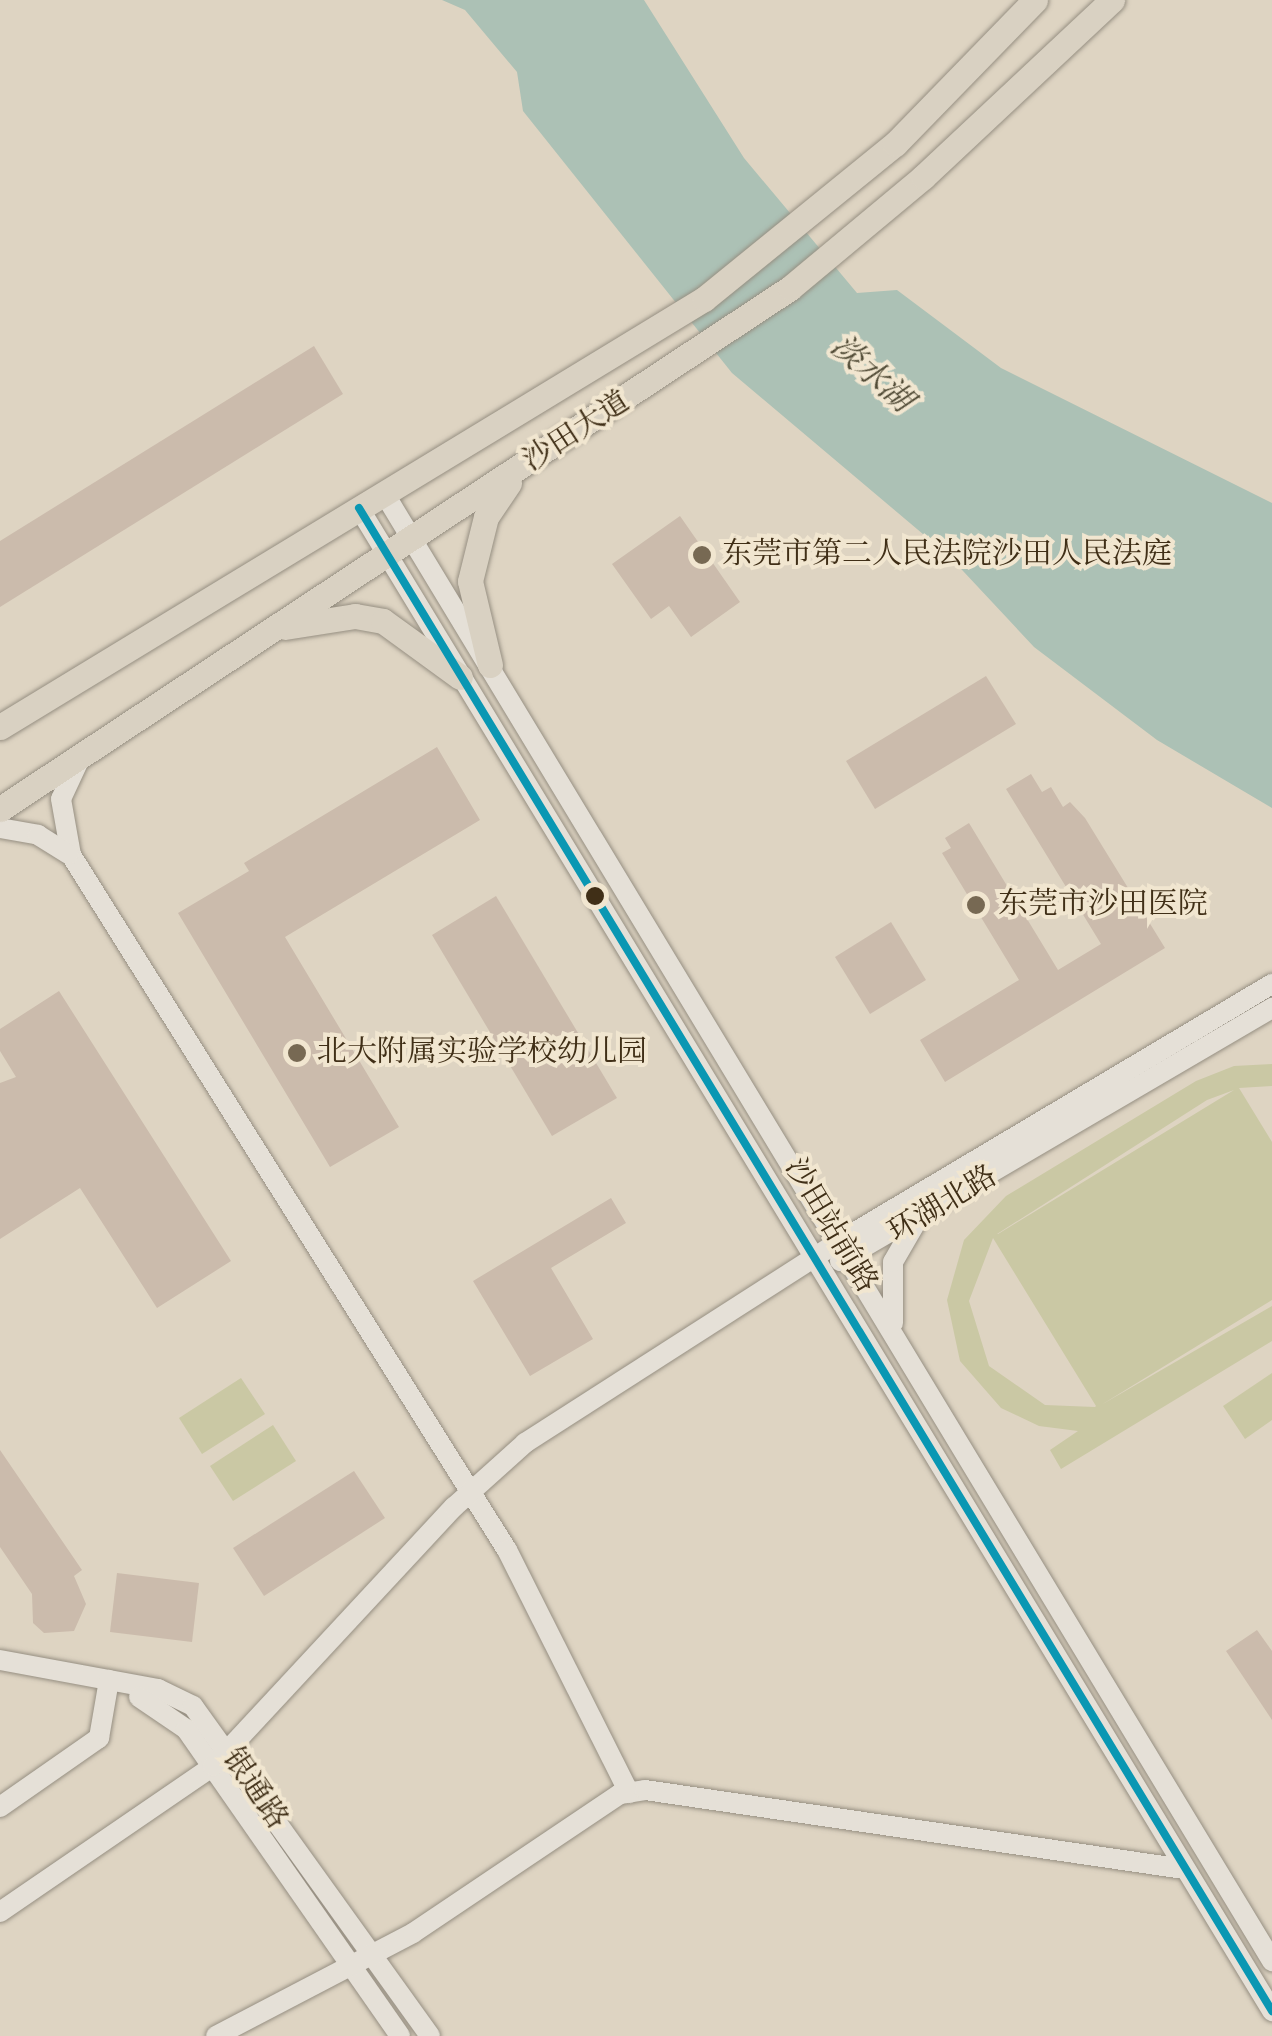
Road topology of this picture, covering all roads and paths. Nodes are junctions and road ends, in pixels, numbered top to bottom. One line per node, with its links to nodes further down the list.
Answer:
1 (1035, 0): 4 (main road, 沙田大道)
2 (1112, 0): 3 (main road, 沙田大道)
3 (526, 466): 6 (main road, 沙田大道); 9 (main road)
4 (384, 493): 5 (main road, 沙田大道); 6 (street, 沙田站前路)
5 (358, 508): 7 (street, 沙田站前路); 11 (main road, 沙田大道)
6 (412, 538): 7 (main road, 沙田大道); 9 (street, 沙田站前路)
7 (386, 554): 8 (main road, 沙田大道); 10 (street, 沙田站前路)
8 (252, 640): 10 (main road); 12 (main road, 沙田大道)
9 (490, 665): 19 (street, 沙田站前路)
10 (460, 677): 20 (street, 沙田站前路)
11 (0, 728)
12 (82, 754): 13 (main road, 沙田大道); 15 (street)
13 (0, 809)
14 (0, 828): 15 (street)
15 (71, 855): 22 (street)
16 (1272, 984): 19 (street, 环湖北路)
17 (1272, 1008): 18 (street, 环湖北路)
18 (918, 1220): 19 (street, 环湖北路); 21 (street)
19 (846, 1250): 20 (street, 环湖北路); 21 (street, 沙田站前路)
20 (813, 1265): 22 (street); 29 (street, 沙田站前路)
21 (896, 1335): 32 (street, 沙田站前路)
22 (471, 1490): 26 (street); 27 (street)
23 (0, 1660): 25 (street, 银通路)
24 (0, 1672): 25 (street, 银通路)
25 (109, 1686): 26 (street, 银通路); 28 (street)
26 (221, 1758): 30 (street); 31 (street, 银通路); 33 (street, 银通路)
27 (630, 1793): 29 (street); 31 (street)
28 (0, 1807)
29 (1184, 1868): 34 (street, 沙田站前路)
30 (0, 1912)
31 (371, 1957): 33 (street); 37 (street, 银通路)
32 (1272, 1961)
33 (352, 1968): 35 (street); 36 (street, 银通路)
34 (1272, 2011)
35 (216, 2036)
36 (400, 2036)
37 (430, 2036)

